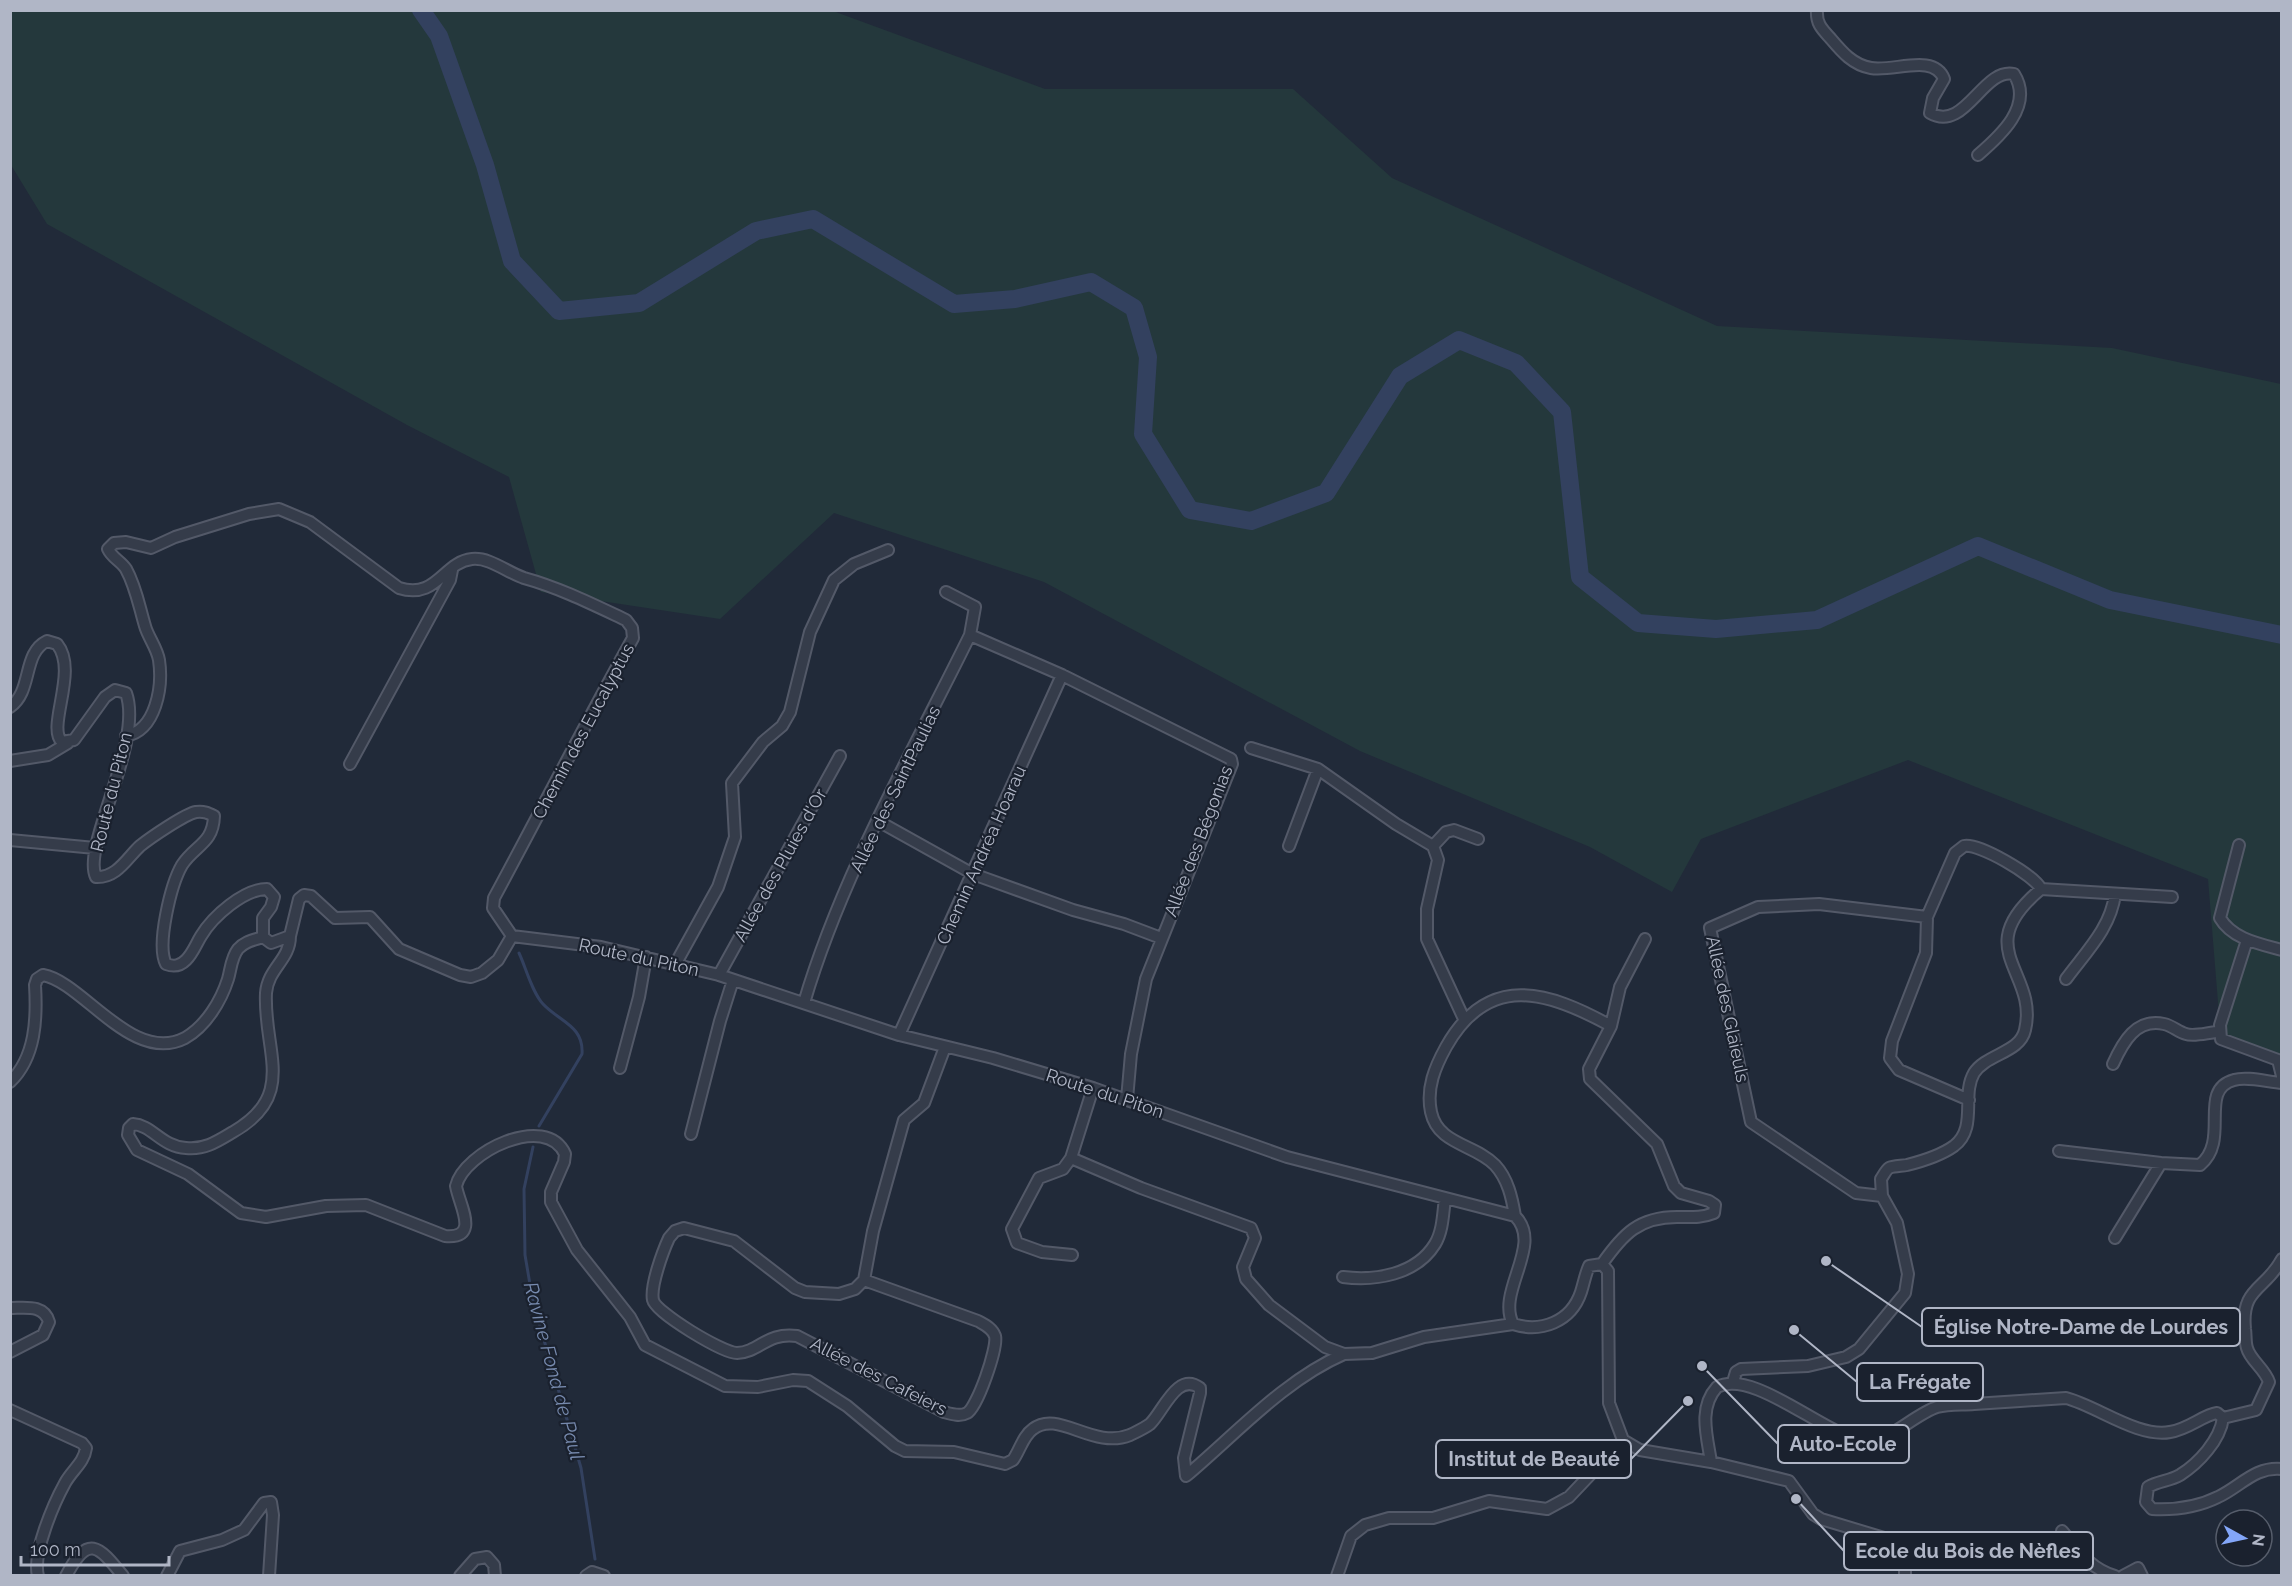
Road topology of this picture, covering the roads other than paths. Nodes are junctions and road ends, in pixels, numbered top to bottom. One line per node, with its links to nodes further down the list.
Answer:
1 (1816, 10): 2 (street)
2 (1978, 155)
3 (888, 550): 36 (street)
4 (452, 570): 9 (street, Chemin des Eucalyptus); 14 (street); 29 (street, Chemin des Eucalyptus)
5 (945, 592): 6 (street, Allée des SaintPaulias)
6 (970, 635): 7 (street, Allée des Bégonias); 16 (street, Allée des SaintPaulias)
7 (1062, 675): 23 (street, Chemin Andréa Hoarau); 31 (street, Allée des Bégonias)
8 (10, 707): 10 (street)
9 (126, 736): 10 (street, Route du Piton); 22 (street, Route du Piton)
10 (68, 743): 13 (street)
11 (1251, 748): 15 (street)
12 (840, 756): 37 (street, Allée des Pluies d'Or)
13 (10, 761)
14 (350, 764)
15 (1318, 769): 20 (street); 21 (street)
16 (878, 821): 23 (street); 40 (street, Allée des SaintPaulias)
17 (1478, 839): 21 (street)
18 (10, 840): 22 (street)
19 (2239, 845): 33 (street)
20 (1289, 846)
21 (1433, 846): 41 (street)
22 (95, 848): 30 (street, Route du Piton)
23 (973, 874): 31 (street); 44 (street, Chemin Andréa Hoarau)
24 (2041, 889): 25 (street); 27 (street); 53 (street)
25 (2115, 894): 26 (street); 38 (street)
26 (2172, 897)
27 (1927, 917): 53 (street); 58 (street, Allée des Glaieuls)
28 (290, 936): 29 (street); 30 (street); 70 (street)
29 (512, 936): 35 (street, Route du Piton)
30 (263, 937): 49 (street)
31 (1161, 938): 52 (street, Allée des Bégonias)
32 (1645, 939): 42 (street)
33 (2247, 940): 34 (street); 43 (street)
34 (2282, 950)
35 (646, 957): 36 (street, Route du Piton); 47 (street)
36 (676, 963): 37 (street, Route du Piton)
37 (719, 975): 39 (street, Route du Piton)
38 (2066, 979)
39 (734, 980): 40 (street, Route du Piton); 54 (street)
40 (804, 1003): 44 (street, Route du Piton)
41 (1464, 1019): 42 (street); 60 (street)
42 (1611, 1026): 64 (street)
43 (2219, 1032): 46 (street); 48 (street)
44 (899, 1035): 45 (street, Route du Piton)
45 (945, 1047): 51 (street, Route du Piton); 66 (street)
46 (2113, 1064)
47 (620, 1068)
48 (2282, 1076)
49 (10, 1082)
50 (2282, 1083): 57 (street)
51 (1093, 1088): 52 (street, Route du Piton); 56 (street)
52 (1127, 1099): 59 (street, Route du Piton)
53 (1969, 1100): 58 (street)
54 (690, 1134)
55 (2059, 1151): 57 (street)
56 (1071, 1158): 62 (street); 70 (street)
57 (2161, 1163): 61 (street)
58 (1882, 1196): 71 (street)
59 (1445, 1198): 60 (street, Route du Piton); 65 (street)
60 (1515, 1216): 68 (street)
61 (2115, 1238)
62 (1072, 1255)
63 (2282, 1259): 73 (street)
64 (1602, 1264): 68 (street); 74 (street)
65 (1343, 1277)
66 (864, 1280): 66 (street, Allée des Cafeiers)
67 (10, 1308): 69 (street)
68 (1513, 1324): 70 (street)
69 (10, 1352)
70 (1344, 1354)
71 (1733, 1382): 73 (street); 75 (street)
72 (10, 1410): 78 (street)
73 (2223, 1418): 76 (street)
74 (1623, 1440): 75 (street); 87 (street)
75 (1711, 1462): 88 (street)
76 (2282, 1469)
77 (2062, 1531): 89 (street)
78 (38, 1575)
79 (66, 1575): 80 (street)
80 (123, 1575)
81 (167, 1575): 82 (street)
82 (269, 1575)
83 (460, 1575): 84 (street)
84 (495, 1575)
85 (586, 1575): 86 (street)
86 (604, 1575)
87 (1337, 1575)
88 (1905, 1575)
89 (2115, 1575)
90 (2123, 1575): 91 (street)
91 (2142, 1575)

